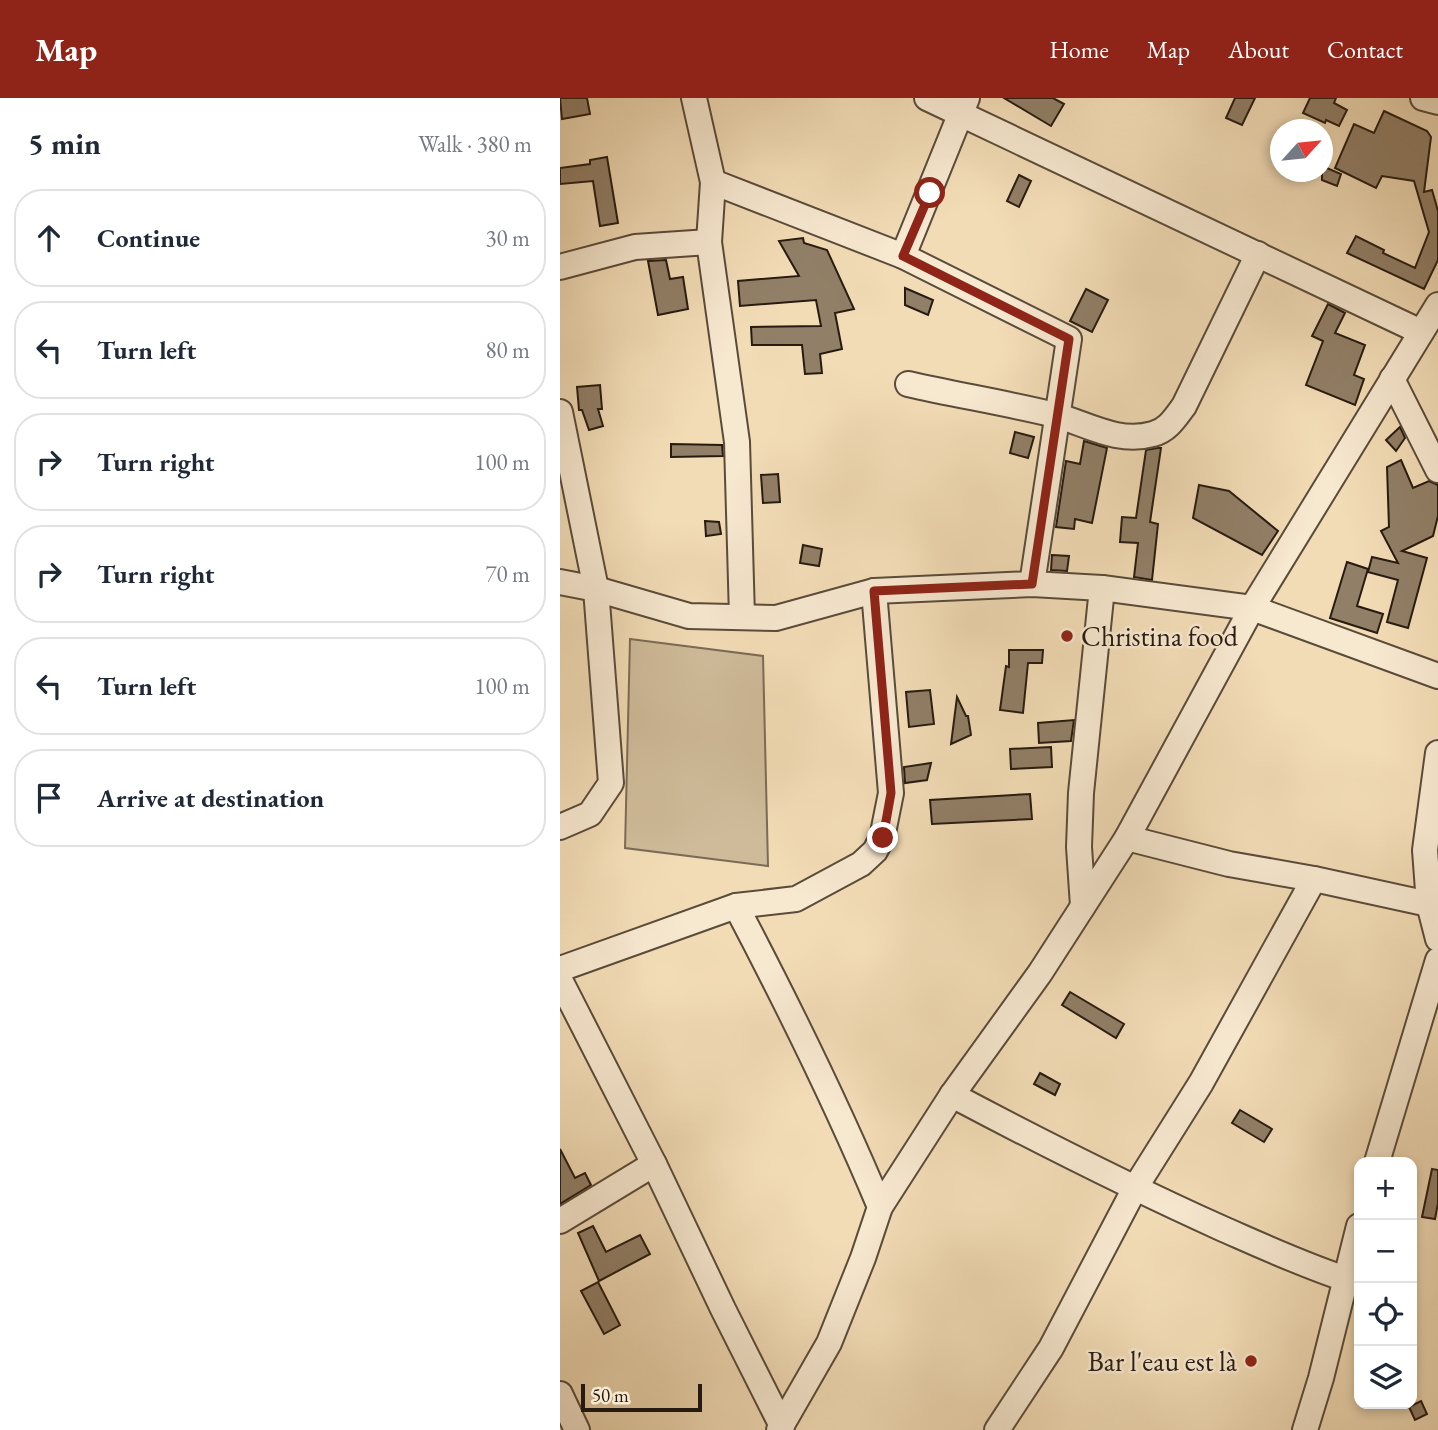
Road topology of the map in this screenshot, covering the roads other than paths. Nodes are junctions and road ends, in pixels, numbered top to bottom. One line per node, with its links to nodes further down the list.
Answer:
1 (694, 98): 6 (street)
2 (927, 98): 5 (street)
3 (1423, 98): 4 (street)
4 (1438, 102)
5 (964, 106): 8 (street); 9 (street)
6 (713, 182): 7 (street); 9 (street)
7 (709, 242): 10 (street); 24 (street)
8 (1258, 254): 12 (street); 16 (street)
9 (903, 256): 16 (street)
10 (560, 267)
11 (1438, 305): 12 (street)
12 (1421, 332): 13 (street)
13 (1392, 379): 17 (street); 23 (street)
14 (908, 384): 16 (street)
15 (560, 412): 21 (street)
16 (1056, 415): 19 (street)
17 (1438, 470)
18 (560, 582): 21 (street)
19 (1032, 584): 20 (street); 22 (street)
20 (1102, 588): 23 (street); 32 (street)
21 (596, 589): 24 (street); 27 (street)
22 (874, 591): 24 (street); 31 (street)
23 (1252, 608): 25 (street); 28 (street)
24 (742, 617)
25 (1438, 676)
26 (1438, 752): 30 (street)
27 (560, 827)
28 (1126, 838): 29 (street); 32 (street)
29 (1314, 879): 30 (street); 40 (street)
30 (1433, 905): 33 (street)
31 (736, 906): 35 (street); 41 (street)
32 (1083, 906): 37 (street)
33 (1438, 939)
34 (1438, 960): 38 (street)
35 (560, 968)
36 (560, 979): 39 (street)
37 (952, 1095): 40 (street); 41 (street)
38 (1379, 1157)
39 (654, 1164): 42 (street); 46 (street)
40 (1135, 1188): 44 (street); 48 (street)
41 (880, 1207): 46 (street)
42 (560, 1221)
43 (1354, 1246): 44 (street)
44 (1346, 1279): 49 (street)
45 (560, 1394): 47 (street)
46 (780, 1428)
47 (577, 1430)
48 (998, 1430)
49 (1305, 1430)

